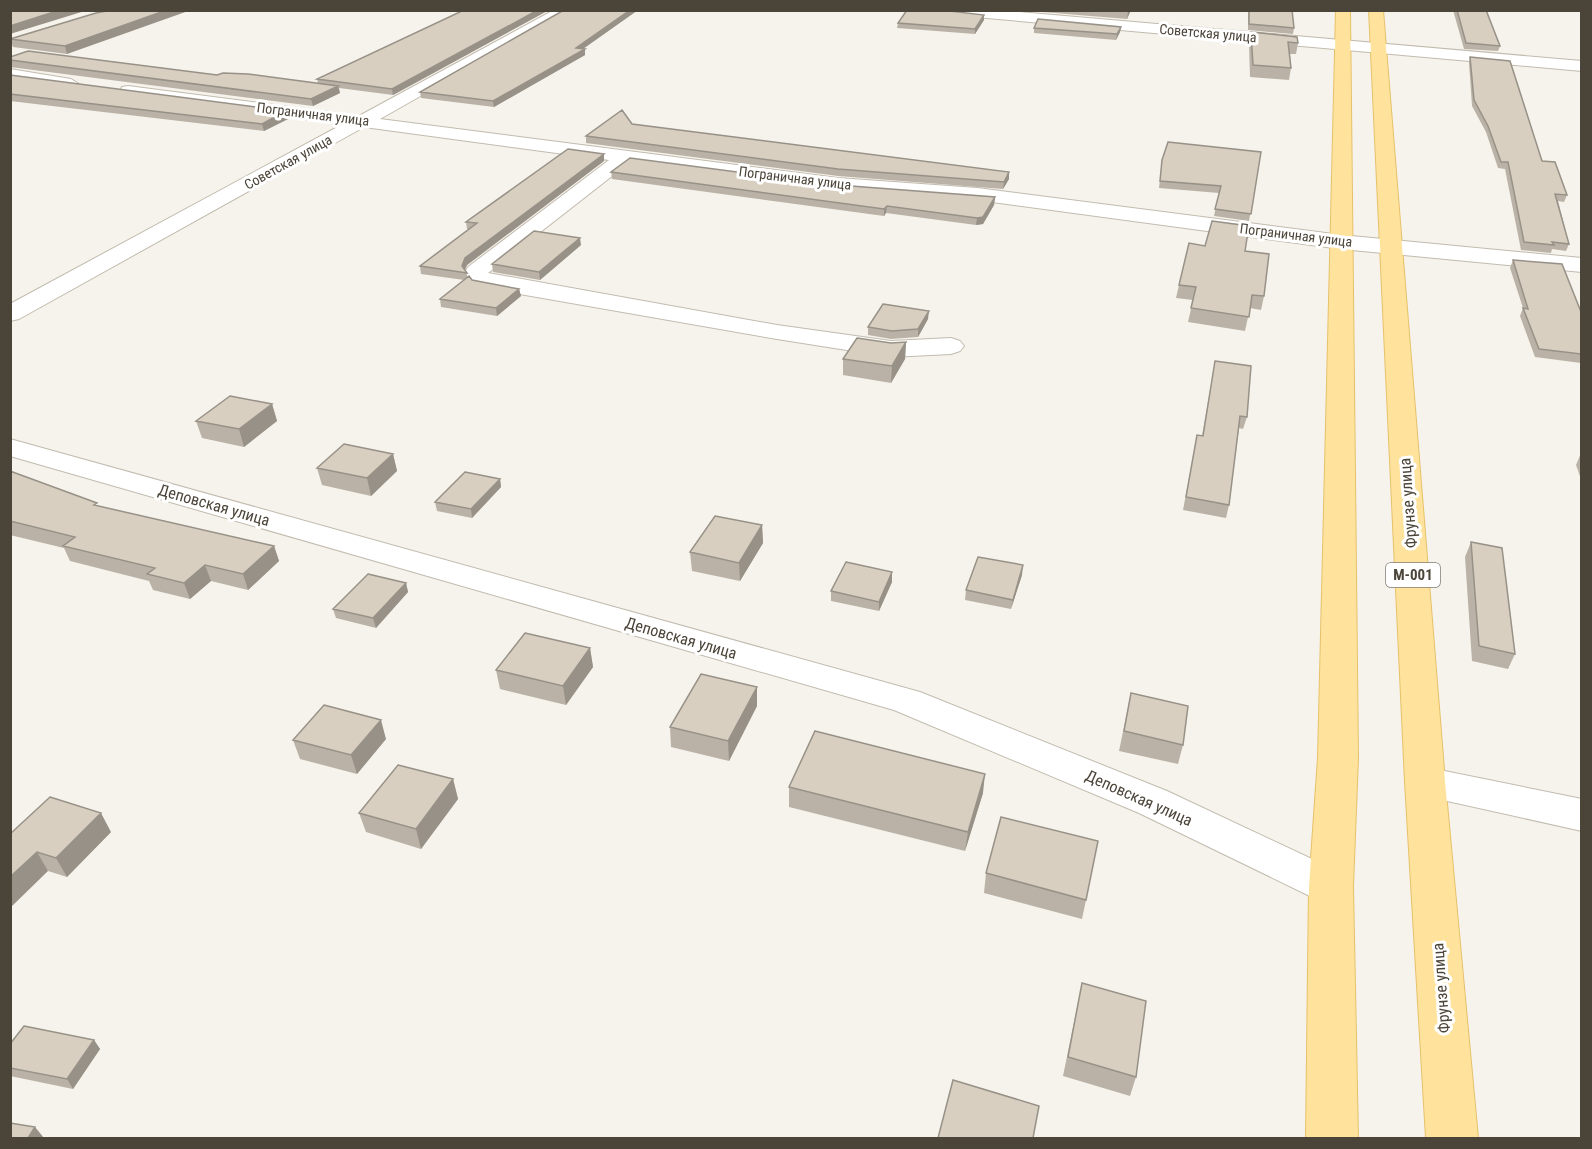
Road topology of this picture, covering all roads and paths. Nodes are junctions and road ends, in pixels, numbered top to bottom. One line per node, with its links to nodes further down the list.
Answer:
1 (565, 10): 11 (street, Советская улица)
2 (941, 10): 5 (street, Советская улица)
3 (1343, 10): 5 (main road)
4 (1376, 10): 6 (main road, Фрунзе улица / M-001)
5 (1343, 45): 6 (street, Советская улица); 13 (main road)
6 (1379, 48): 7 (street, Советская улица); 14 (main road, Фрунзе улица / M-001)
7 (1581, 66)
8 (10, 74): 9 (street)
9 (90, 86)
10 (113, 89): 11 (street, Пограничная улица)
11 (364, 121): 12 (street, Пограничная улица); 16 (street, Советская улица)
12 (626, 156): 13 (street, Пограничная улица); 17 (street)
13 (1341, 242): 14 (street, Пограничная улица); 21 (main road)
14 (1392, 247): 15 (street, Пограничная улица); 19 (main road, Фрунзе улица / M-001)
15 (1581, 265)
16 (10, 314)
17 (951, 346)
18 (10, 447): 21 (street, Деповская улица)
19 (1425, 782): 20 (street); 23 (main road, Фрунзе улица / M-001)
20 (1581, 815)
21 (1331, 887): 22 (main road)
22 (1332, 1138)
23 (1452, 1138)

